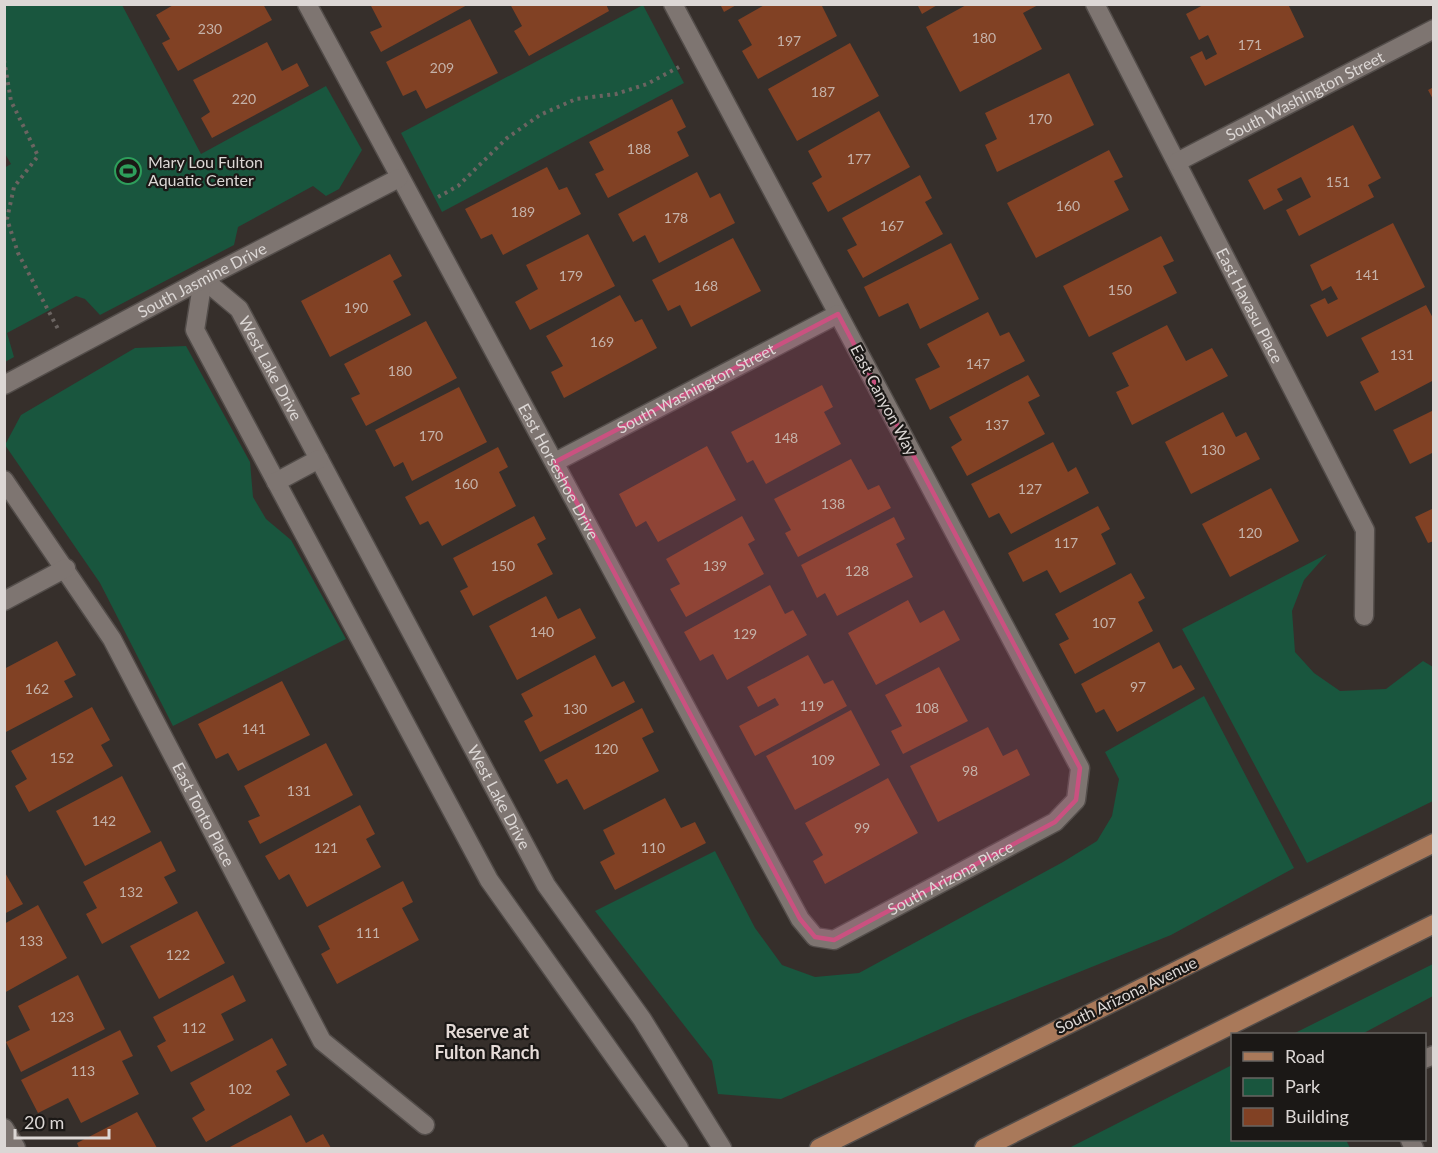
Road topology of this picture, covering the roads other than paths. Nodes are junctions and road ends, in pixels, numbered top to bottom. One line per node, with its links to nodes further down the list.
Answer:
1 (307, 4): 6 (street, East Horseshoe Drive)
2 (673, 4): 8 (street, East Canyon Way)
3 (1095, 4): 5 (street, East Havasu Place)
4 (1434, 29): 5 (street, South Washington Street)
5 (1177, 162): 16 (street, East Havasu Place)
6 (399, 178): 7 (street, South Jasmine Drive); 11 (street, East Horseshoe Drive)
7 (203, 279): 9 (street, South Jasmine Drive); 10 (street, West Lake Drive); 13 (street)
8 (838, 314): 11 (street, South Washington Street); 17 (street, East Canyon Way)
9 (4, 385)
10 (319, 459): 13 (street); 25 (street, West Lake Drive)
11 (555, 462): 20 (street, East Horseshoe Drive)
12 (4, 480): 14 (street, East Tonto Place)
13 (276, 482): 24 (street)
14 (66, 568): 15 (street); 21 (street, East Tonto Place)
15 (4, 601)
16 (1364, 616)
17 (1076, 800): 20 (street, South Arizona Place)
18 (1434, 843): 26 (main road, South Arizona Avenue)
19 (1434, 924): 27 (main road)
20 (815, 937)
21 (425, 1125)
22 (4, 1128): 23 (street)
23 (16, 1149)
24 (679, 1149)
25 (722, 1149)
26 (819, 1149)
27 (984, 1149)

